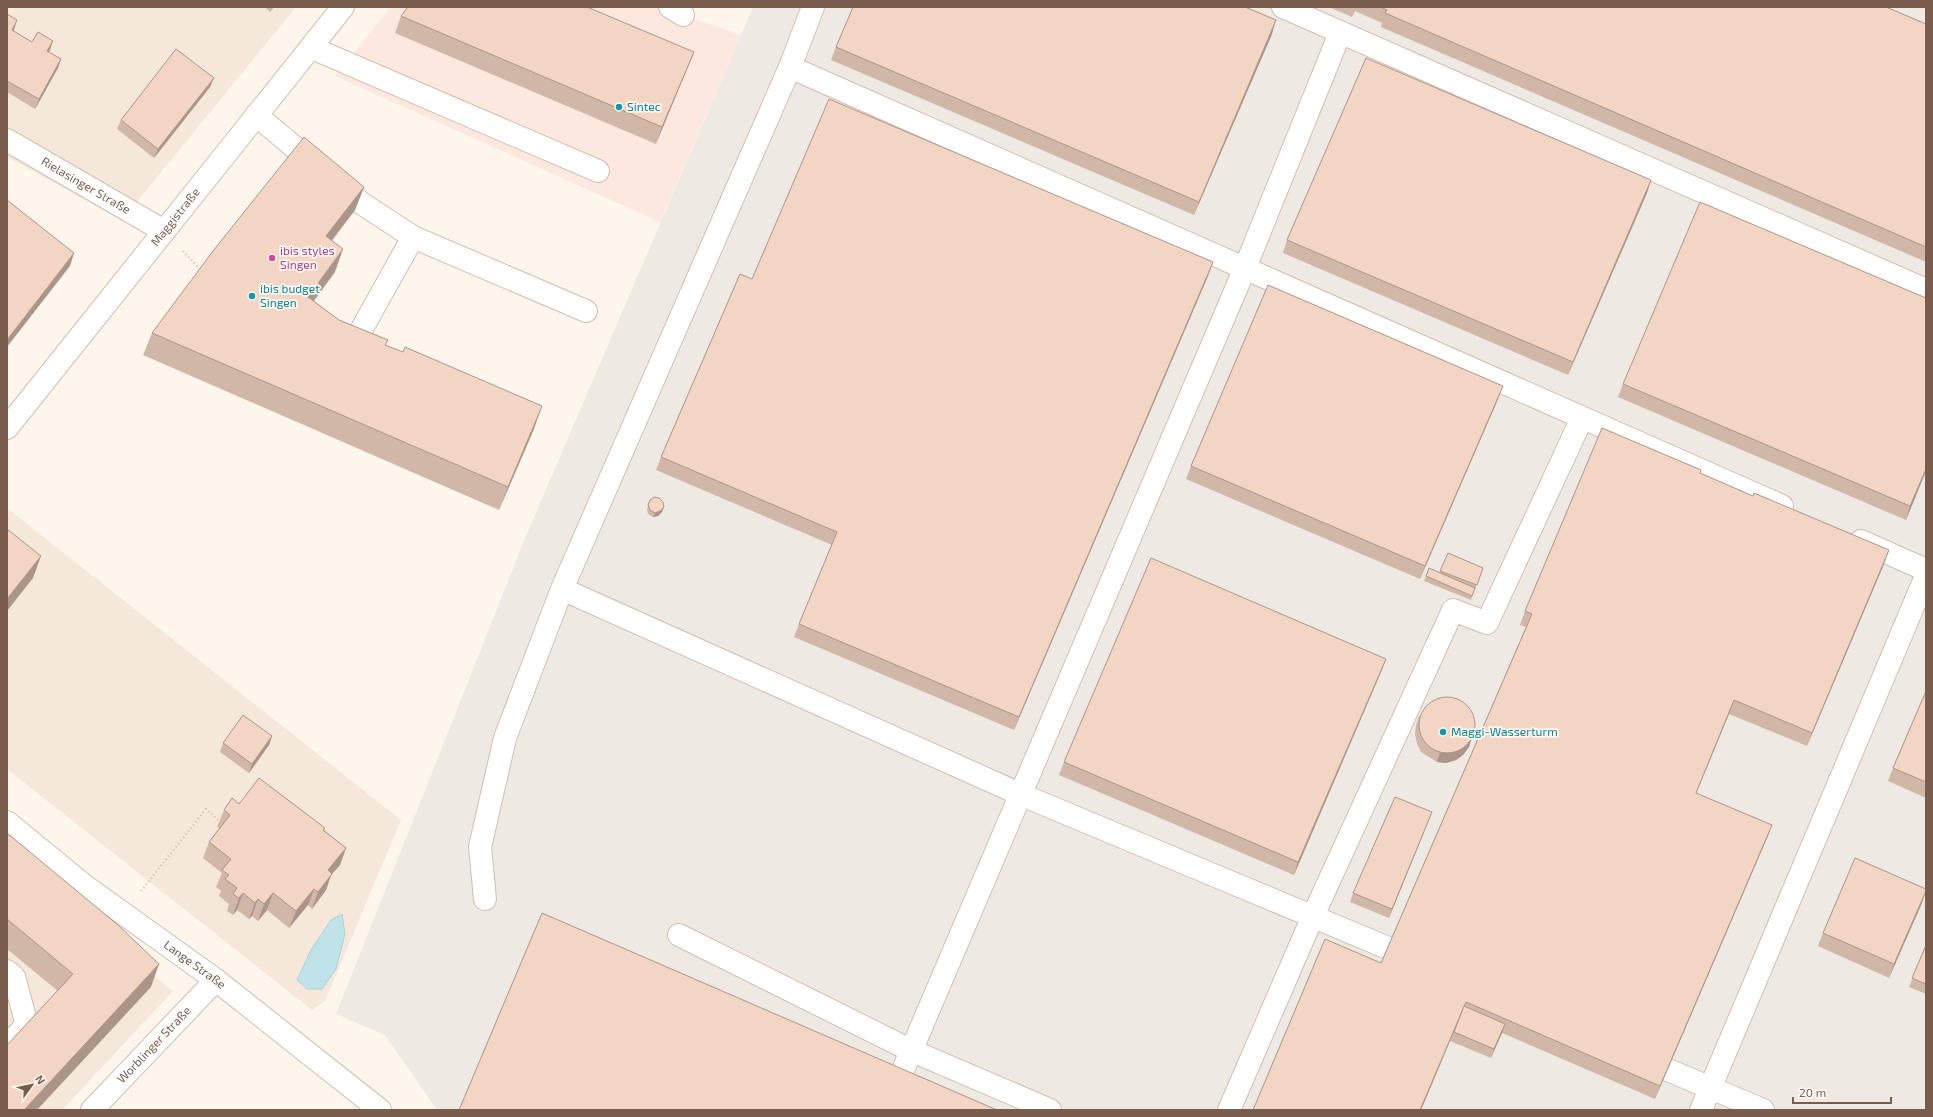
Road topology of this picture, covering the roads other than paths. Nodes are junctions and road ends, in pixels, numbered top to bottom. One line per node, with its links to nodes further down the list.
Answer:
1 (343, 7): 5 (street, Maggistraße)
2 (813, 7): 6 (street)
3 (1283, 7): 4 (street)
4 (1340, 33): 12 (street); 13 (street)
5 (312, 48): 7 (street, Maggistraße); 9 (street)
6 (790, 66): 12 (street); 22 (street)
7 (256, 115): 10 (street, Maggistraße); 11 (street)
8 (7, 140): 10 (street, Rielasinger Straße)
9 (598, 171)
10 (164, 231): 17 (street, Maggistraße)
11 (413, 237): 14 (street); 15 (street)
12 (1245, 268): 16 (street); 23 (street)
13 (1926, 290)
14 (586, 311)
15 (350, 350)
16 (1582, 418): 18 (street); 26 (street)
17 (7, 428)
18 (1802, 515)
19 (1846, 534): 20 (street)
20 (1926, 570)
21 (1926, 576): 34 (street)
22 (562, 589): 23 (street); 25 (street)
23 (1022, 795): 26 (street); 32 (street)
24 (7, 822): 30 (street, Lange Straße)
25 (485, 899)
26 (1313, 916): 28 (street); 39 (street)
27 (679, 934): 32 (street)
28 (1388, 948)
29 (7, 971): 31 (street)
30 (216, 980): 35 (street, Worblinger Straße); 36 (street, Lange Straße)
31 (7, 1045)
32 (910, 1050): 37 (street); 38 (street)
33 (1668, 1070): 34 (street)
34 (1710, 1088): 40 (street); 41 (street)
35 (92, 1110)
36 (380, 1110)
37 (886, 1110)
38 (1050, 1110)
39 (1229, 1110)
40 (1701, 1110)
41 (1763, 1110)

